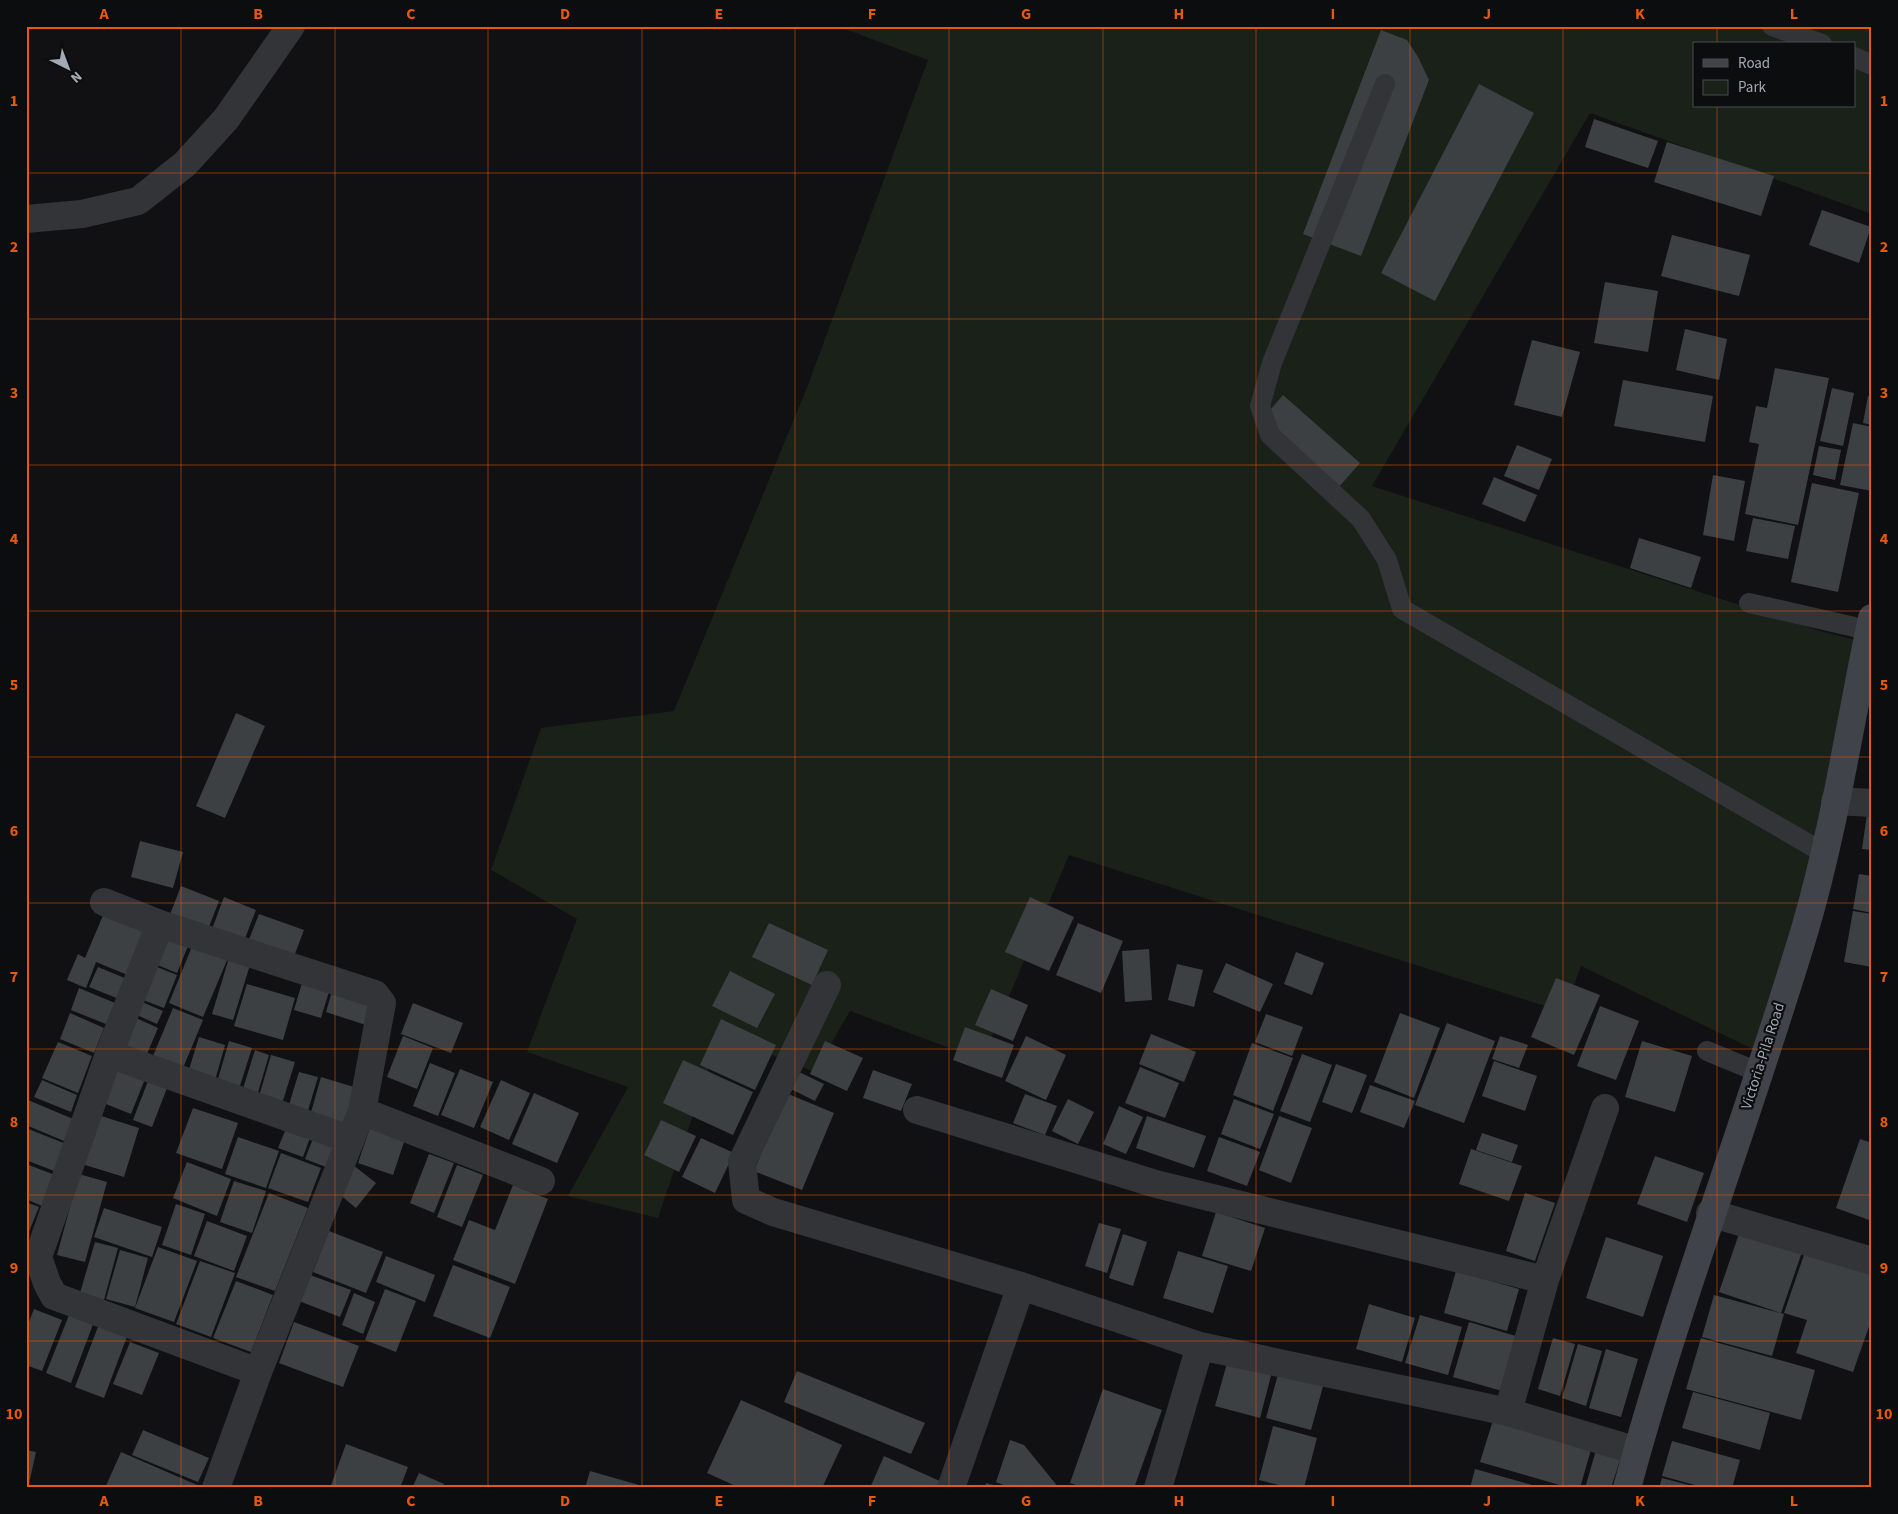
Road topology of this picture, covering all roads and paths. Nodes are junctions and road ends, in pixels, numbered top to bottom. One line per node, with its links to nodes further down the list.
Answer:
1 (292, 26): 7 (street)
2 (1772, 26): 3 (lane)
3 (1816, 42)
4 (1856, 58): 5 (lane)
5 (1872, 65)
6 (1385, 84): 12 (lane)
7 (26, 219)
8 (1749, 603): 9 (lane)
9 (1871, 626): 10 (main road, Victoria-Pila Road)
10 (1835, 801): 11 (street); 12 (main road, Victoria-Pila Road)
11 (1872, 803)
12 (1824, 853): 18 (main road, Victoria-Pila Road)
13 (104, 902): 14 (street)
14 (160, 924): 17 (street); 21 (street)
15 (827, 985): 27 (street)
16 (1707, 1051): 18 (lane)
17 (109, 1054): 22 (street); 29 (street)
18 (1758, 1072): 24 (main road, Victoria-Pila Road)
19 (1605, 1108): 26 (street)
20 (917, 1110): 26 (street)
21 (362, 1111): 22 (street); 23 (street)
22 (349, 1139): 29 (street)
23 (541, 1181)
24 (1710, 1214): 25 (street); 31 (main road, Victoria-Pila Road)
25 (1872, 1261)
26 (1545, 1280): 30 (street)
27 (1021, 1286): 28 (street); 33 (street)
28 (1200, 1346): 30 (street); 34 (street)
29 (258, 1372): 32 (street)
30 (1508, 1412): 31 (street)
31 (1637, 1451): 35 (main road, Victoria-Pila Road)
32 (216, 1488)
33 (951, 1488)
34 (1158, 1488)
35 (1627, 1488)

